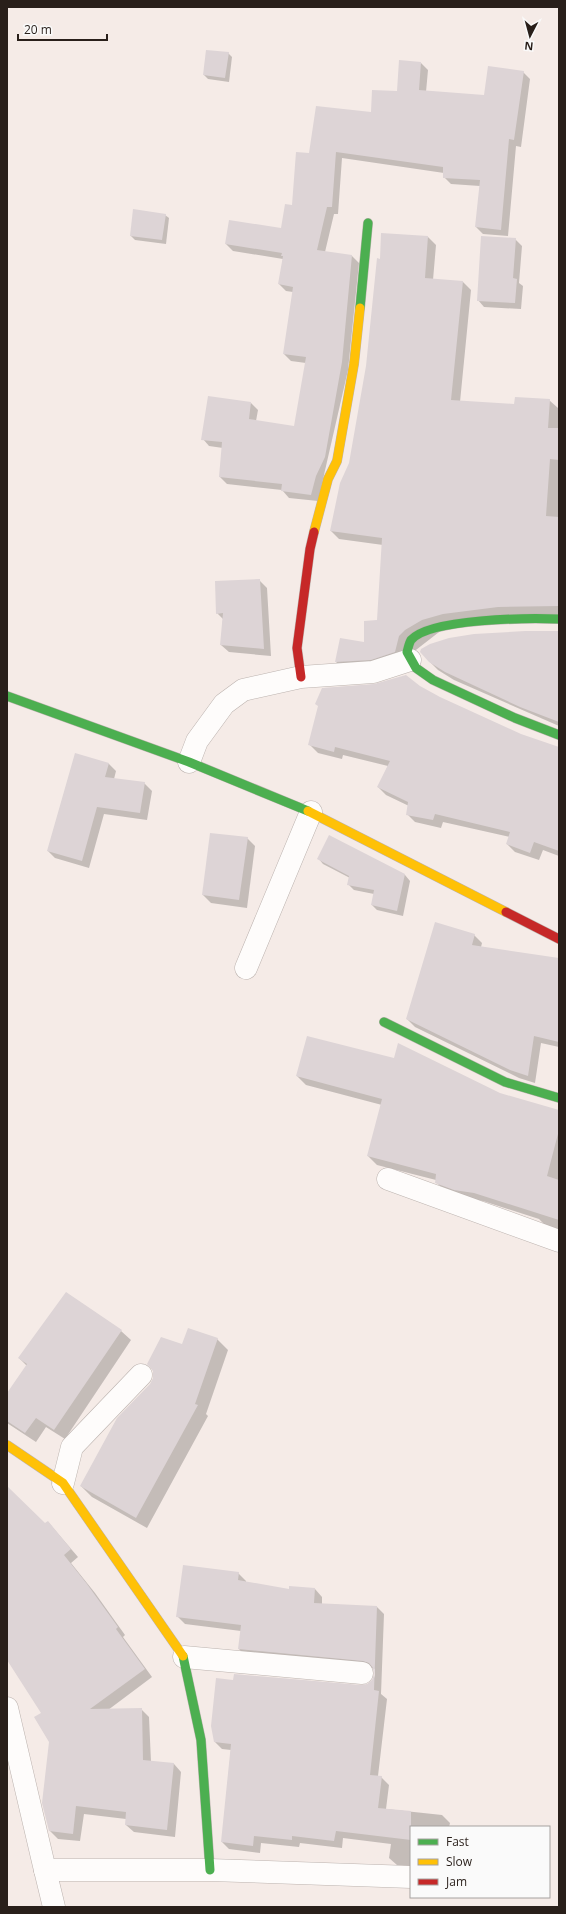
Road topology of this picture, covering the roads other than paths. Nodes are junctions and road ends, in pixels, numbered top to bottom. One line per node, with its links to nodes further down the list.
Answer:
1 (368, 223): 4 (street)
2 (559, 619): 3 (street)
3 (410, 660): 4 (street); 6 (street)
4 (301, 677): 7 (street)
5 (7, 696): 7 (street)
6 (559, 735)
7 (189, 762): 8 (street)
8 (311, 812): 9 (street); 10 (street)
9 (559, 939)
10 (246, 968)
11 (384, 1022): 12 (street)
12 (559, 1098)
13 (388, 1179): 14 (street)
14 (559, 1241)
15 (141, 1375): 17 (street)
16 (7, 1446): 17 (street)
17 (63, 1483): 18 (street)
18 (184, 1657): 19 (street); 22 (street)
19 (362, 1673)
20 (7, 1708): 21 (street)
21 (45, 1870): 22 (street); 24 (street)
22 (210, 1870): 23 (street)
23 (410, 1877)
24 (54, 1907)

